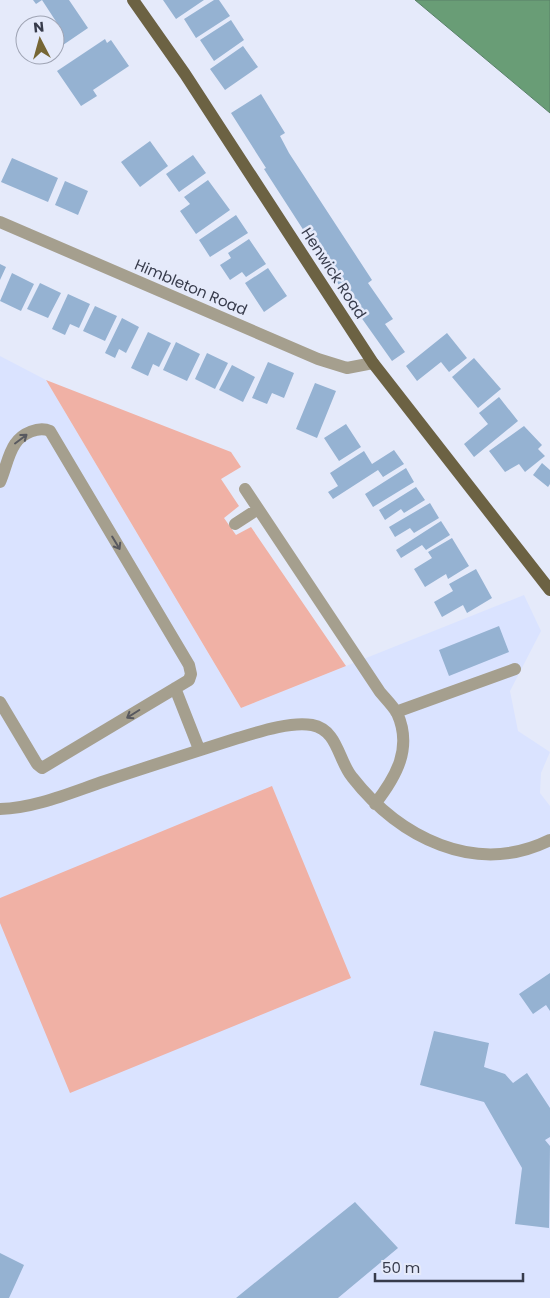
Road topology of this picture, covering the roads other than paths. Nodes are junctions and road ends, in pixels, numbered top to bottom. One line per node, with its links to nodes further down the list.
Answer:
1 (133, 0): 3 (main road, Henwick Road)
2 (0, 222): 3 (street, Himbleton Road)
3 (373, 363): 8 (main road, Henwick Road)
4 (0, 482): 10 (street, one-way to 10)
5 (246, 489): 6 (street)
6 (258, 509): 7 (street); 12 (street)
7 (234, 524)
8 (550, 590)
9 (515, 670): 12 (street)
10 (175, 688): 11 (street, one-way to 11); 13 (street)
11 (0, 702)
12 (396, 712): 14 (street)
13 (199, 749): 14 (street); 15 (street)
14 (375, 804): 16 (street)
15 (0, 809)
16 (550, 840)

